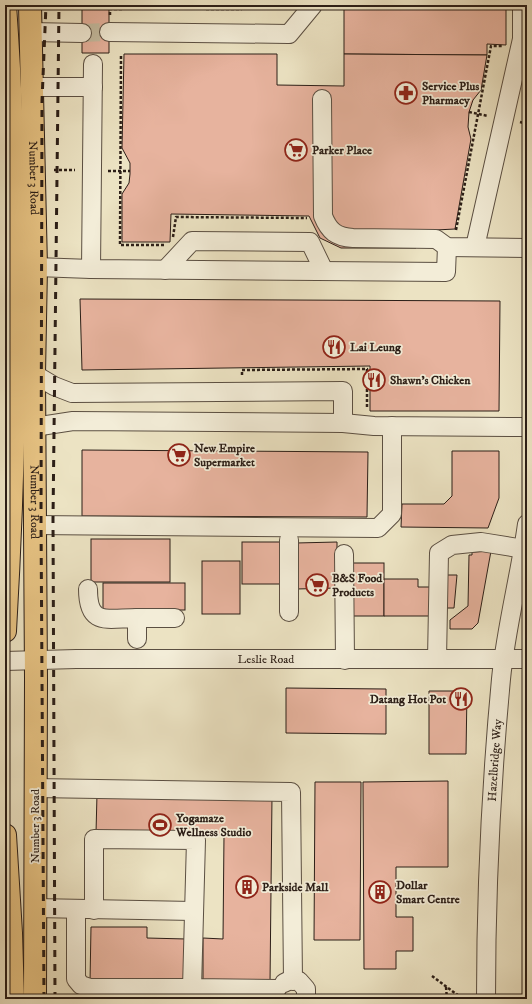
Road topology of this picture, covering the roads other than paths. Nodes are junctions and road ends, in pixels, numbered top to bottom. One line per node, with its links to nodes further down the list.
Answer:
1 (5, 5): 11 (main road, Number 3 Road)
2 (30, 5): 6 (main road, Number 3 Road)
3 (313, 5): 5 (street)
4 (522, 5): 15 (street)
5 (110, 27)
6 (30, 32): 7 (street); 9 (main road, Number 3 Road)
7 (82, 33)
8 (93, 64): 10 (street)
9 (32, 86): 10 (street); 13 (main road, Number 3 Road)
10 (93, 87): 19 (street)
11 (8, 98): 13 (main road, Number 3 Road)
12 (322, 99): 16 (street)
13 (18, 224): 18 (main road, Number 3 Road); 22 (main road, Number 3 Road)
14 (527, 236): 15 (street)
15 (476, 241): 16 (street); 17 (street)
16 (447, 247): 21 (street)
17 (527, 248)
18 (36, 267): 19 (street); 23 (main road, Number 3 Road)
19 (91, 269): 20 (street)
20 (165, 270): 21 (street); 21 (street)
21 (324, 271)
22 (10, 339): 23 (main road, Number 3 Road)
23 (18, 379): 24 (street); 29 (main road, Number 3 Road); 39 (main road, Number 3 Road)
24 (111, 392): 25 (street); 26 (street)
25 (111, 421): 26 (street); 29 (street)
26 (343, 423): 27 (street)
27 (392, 426): 28 (street); 31 (street)
28 (527, 427)
29 (34, 428): 31 (main road, Number 3 Road)
30 (527, 524): 33 (street, Hazelbridge Way)
31 (34, 526): 44 (main road, Number 3 Road)
32 (289, 540): 36 (street)
33 (524, 549): 41 (street); 42 (street, Hazelbridge Way)
34 (344, 554): 45 (street)
35 (88, 589): 37 (street)
36 (289, 612)
37 (137, 618): 38 (street); 40 (street)
38 (175, 618)
39 (5, 631)
40 (137, 639)
41 (437, 659): 42 (street, Leslie Road); 45 (street, Leslie Road)
42 (504, 659): 43 (street, Leslie Road); 60 (street, Hazelbridge Way)
43 (527, 659)
44 (35, 660): 45 (street, Leslie Road); 46 (street, Leslie Road); 47 (main road, Number 3 Road)
45 (345, 660)
46 (5, 661)
47 (35, 788): 49 (main road, Number 3 Road); 54 (street)
48 (5, 835): 52 (main road)
49 (35, 908): 50 (street); 58 (main road, Number 3 Road)
50 (85, 909): 51 (street); 51 (street); 55 (street)
51 (193, 911): 55 (street)
52 (8, 933): 53 (main road)
53 (9, 972): 57 (main road)
54 (293, 980): 56 (street); 59 (street)
55 (192, 994): 56 (street)
56 (277, 994)
57 (13, 999)
58 (35, 999)
59 (306, 999)
60 (486, 999)

